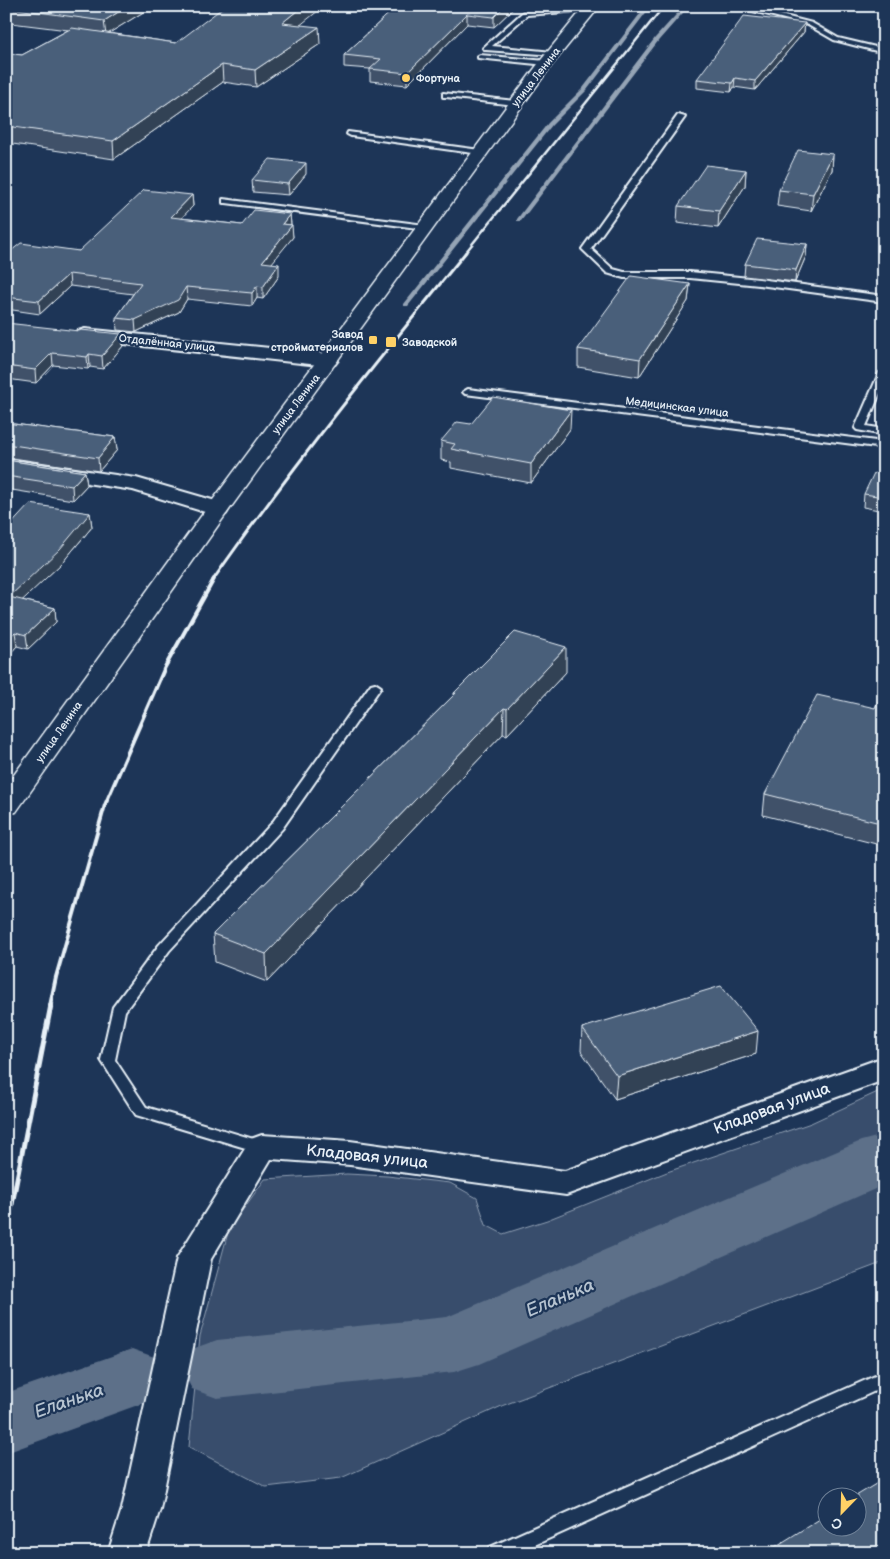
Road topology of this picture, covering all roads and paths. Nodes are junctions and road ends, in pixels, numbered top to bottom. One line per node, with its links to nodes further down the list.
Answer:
1 (592, 7): 5 (main road, улица Ленина); 5 (lane)
2 (744, 8): 3 (lane)
3 (884, 50)
4 (480, 57): 5 (lane)
5 (549, 59): 7 (main road, улица Ленина)
6 (446, 95): 7 (lane)
7 (515, 103): 10 (main road, улица Ленина)
8 (680, 117): 13 (lane)
9 (351, 134): 10 (lane)
10 (480, 152): 12 (main road, улица Ленина)
11 (226, 201): 12 (lane)
12 (425, 227): 15 (main road, улица Ленина)
13 (884, 299)
14 (65, 332): 15 (street, Отдалённая улица)
15 (328, 360): 21 (main road, улица Ленина)
16 (884, 373): 18 (lane)
17 (468, 392): 19 (lane, Медицинская улица)
18 (884, 432)
19 (884, 445)
20 (6, 465): 21 (street)
21 (218, 508): 23 (main road, улица Ленина)
22 (375, 688): 25 (lane)
23 (6, 806)
24 (884, 1068): 25 (street, Кладовая улица)
25 (262, 1147): 27 (street)
26 (884, 1379): 28 (lane)
27 (127, 1553)
28 (497, 1553)

